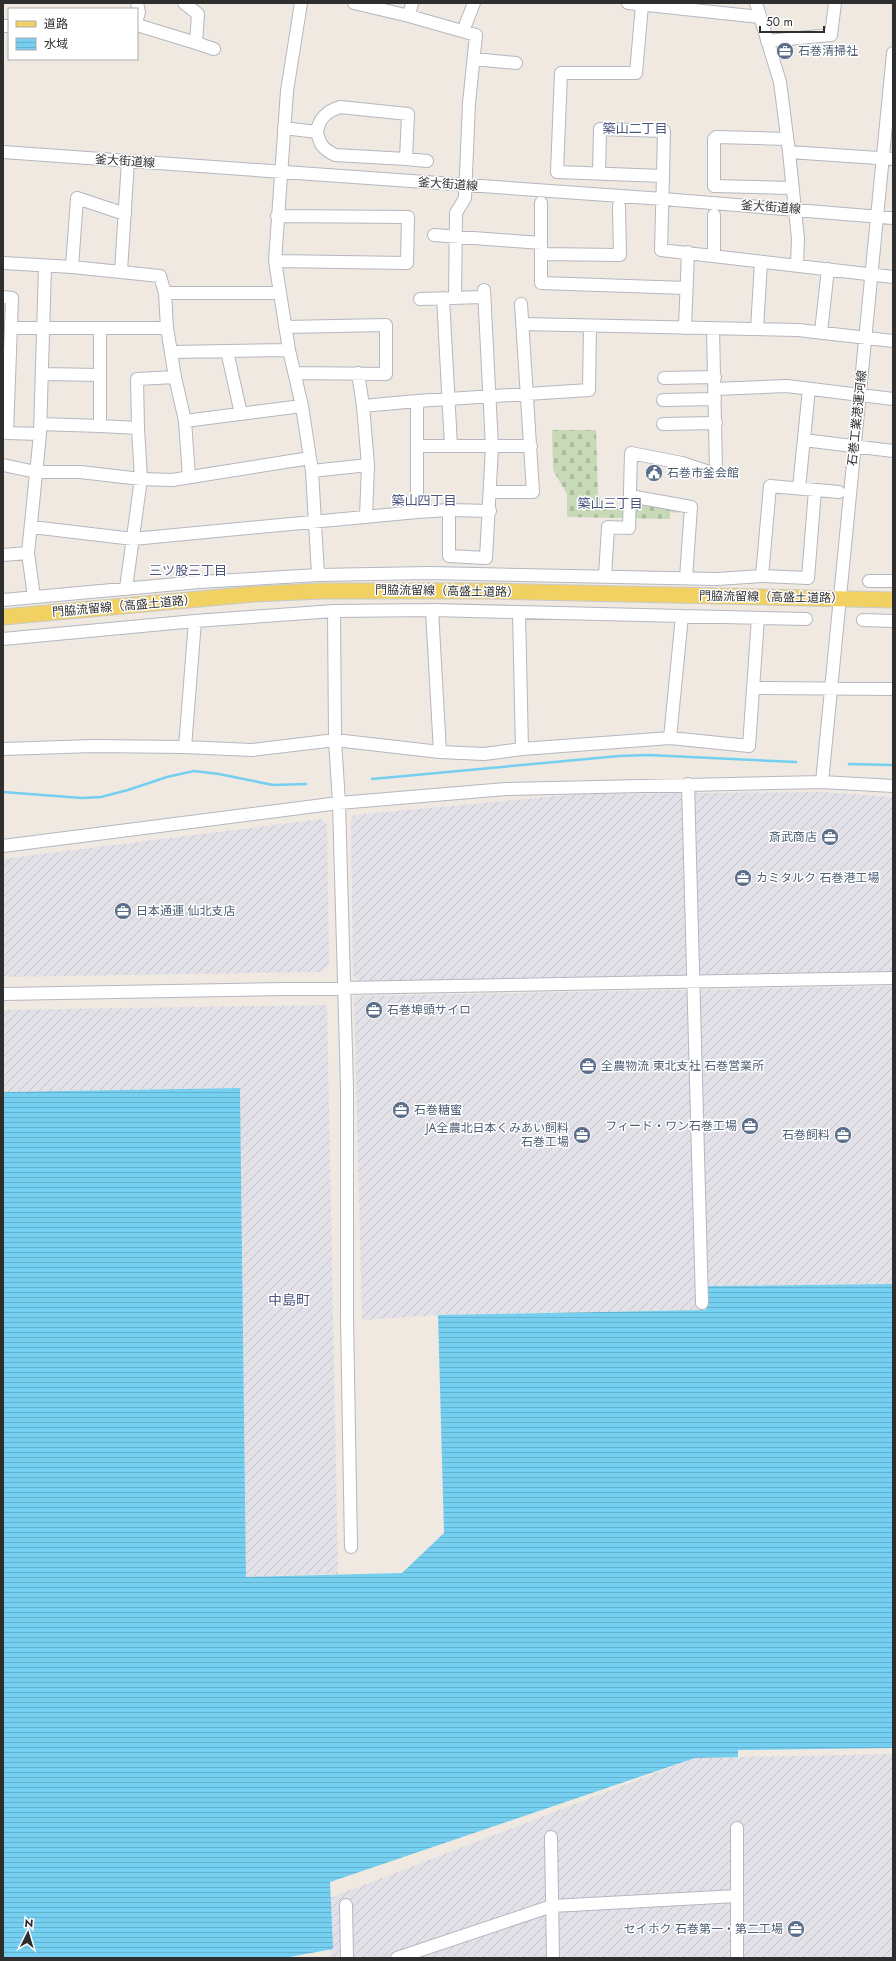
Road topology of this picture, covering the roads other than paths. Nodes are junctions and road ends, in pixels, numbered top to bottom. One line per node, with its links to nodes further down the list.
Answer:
1 (184, 3): 15 (street)
2 (301, 3): 21 (street)
3 (354, 3): 10 (street)
4 (412, 3): 10 (street)
5 (474, 3): 13 (street)
6 (628, 3): 9 (street)
7 (756, 3): 11 (street)
8 (835, 3): 14 (street)
9 (642, 5): 11 (street); 31 (street)
10 (409, 16): 13 (street)
11 (760, 17): 14 (street)
12 (138, 25): 15 (street)
13 (463, 30): 18 (street)
14 (767, 41): 23 (street)
15 (196, 43): 16 (street)
16 (214, 49)
17 (893, 54): 20 (street, 石巻工業港運河線)
18 (474, 59): 19 (street); 33 (street)
19 (516, 63)
20 (892, 67): 26 (street, 石巻工業港運河線)
21 (284, 128): 22 (street); 30 (street)
22 (317, 132): 27 (street); 27 (street)
23 (786, 139): 25 (street); 34 (street)
24 (3, 152): 28 (street, 釜大街道線)
25 (789, 152): 26 (street); 34 (street)
26 (888, 158): 42 (street, 石巻工業港運河線)
27 (406, 159): 29 (street)
28 (128, 161): 30 (street, 釜大街道線); 39 (street)
29 (427, 161)
30 (280, 173): 33 (street, 釜大街道線); 41 (street)
31 (599, 174): 32 (street); 32 (street)
32 (663, 176): 35 (street)
33 (465, 186): 35 (street, 釜大街道線); 45 (street)
34 (792, 188): 38 (street)
35 (663, 199): 38 (street, 釜大街道線); 47 (street)
36 (541, 203): 46 (street)
37 (619, 206): 46 (street)
38 (794, 209): 42 (street, 釜大街道線); 52 (street)
39 (125, 214): 54 (street); 56 (street)
40 (714, 215): 48 (street)
41 (278, 216): 49 (street); 49 (street)
42 (878, 216): 43 (street, 釜大街道線); 57 (street, 石巻工業港運河線)
43 (893, 218)
44 (434, 235): 45 (street)
45 (456, 236): 46 (street); 63 (street)
46 (541, 249): 59 (street)
47 (688, 252): 48 (street); 59 (street)
48 (714, 255): 50 (street)
49 (275, 261): 61 (street)
50 (762, 262): 52 (street); 75 (street)
51 (3, 263): 53 (street)
52 (797, 265): 55 (street)
53 (45, 266): 54 (street); 70 (street)
54 (72, 267): 56 (street)
55 (828, 269): 57 (street); 76 (street)
56 (121, 271): 60 (street)
57 (872, 275): 58 (street); 77 (street, 石巻工業港運河線)
58 (893, 278)
59 (686, 288): 72 (street)
60 (165, 293): 61 (street); 71 (street)
61 (280, 293): 68 (street)
62 (3, 297): 69 (street)
63 (449, 297): 64 (street); 92 (street); 94 (street)
64 (420, 299)
65 (521, 304): 66 (street)
66 (523, 324): 67 (street); 90 (street)
67 (590, 326): 72 (street); 90 (street)
68 (285, 327): 79 (street); 83 (street)
69 (11, 328): 70 (street); 105 (street)
70 (44, 328): 73 (street); 84 (street)
71 (168, 328): 73 (street); 81 (street)
72 (685, 328): 74 (street)
73 (100, 329): 85 (street)
74 (713, 329): 75 (street); 88 (street)
75 (757, 329): 76 (street)
76 (821, 332): 77 (street)
77 (865, 337): 78 (street); 91 (street, 石巻工業港運河線)
78 (893, 340)
79 (289, 350): 80 (street); 82 (street)
80 (227, 351): 81 (street); 99 (street)
81 (171, 352): 86 (street)
82 (295, 373): 83 (street); 97 (street)
83 (358, 373): 98 (street)
84 (42, 374): 85 (street); 105 (street)
85 (100, 375): 103 (street)
86 (175, 377): 100 (street); 104 (street)
87 (664, 378): 88 (street)
88 (715, 388): 89 (street); 95 (street); 101 (street)
89 (809, 389): 91 (street); 106 (street)
90 (528, 395): 92 (street); 109 (street)
91 (860, 395): 93 (street); 110 (street, 石巻工業港運河線)
92 (489, 398): 94 (street); 111 (street)
93 (893, 399)
94 (449, 400): 96 (street); 108 (street)
95 (663, 400)
96 (417, 401): 98 (street); 107 (street)
97 (302, 406): 99 (street); 113 (street)
98 (363, 406): 115 (street)
99 (241, 414): 100 (street)
100 (185, 421): 118 (street)
101 (716, 423): 102 (street); 124 (street)
102 (663, 424)
103 (100, 426): 104 (street); 105 (street)
104 (138, 428): 119 (street)
105 (40, 429): 117 (street)
106 (804, 440): 110 (street); 120 (street)
107 (418, 446): 108 (street); 127 (street)
108 (451, 446): 111 (street)
109 (531, 446): 111 (street); 122 (street)
110 (854, 446): 112 (street); 142 (street, 石巻工業港運河線)
111 (492, 447): 122 (street)
112 (893, 451)
113 (310, 458): 116 (street); 118 (street)
114 (3, 464): 117 (street)
115 (368, 465): 116 (street); 128 (street)
116 (312, 471): 129 (street)
117 (36, 472): 119 (street); 130 (street)
118 (189, 478): 119 (street)
119 (141, 479): 131 (street)
120 (799, 488): 121 (street); 136 (street)
121 (815, 490): 123 (street); 136 (street)
122 (490, 492): 126 (street)
123 (839, 492)
124 (630, 496): 135 (street); 137 (street)
125 (449, 510): 126 (street); 126 (street); 127 (street)
126 (490, 511)
127 (417, 512): 128 (street)
128 (366, 517): 129 (street)
129 (315, 522): 131 (street); 134 (street)
130 (32, 527): 131 (street); 132 (street)
131 (133, 539): 140 (street)
132 (28, 553): 133 (street); 141 (street)
133 (3, 555)
134 (318, 575): 135 (street); 140 (street)
135 (605, 576): 137 (street)
136 (762, 576): 137 (street)
137 (686, 578)
138 (869, 581): 139 (street)
139 (893, 581)
140 (126, 588): 141 (street)
141 (34, 597): 143 (street)
142 (839, 599): 144 (main road, 門脇流留線（高盛土道路）); 149 (main road, 門脇流留線（高盛土道路）); 157 (street, 石巻工業港運河線)
143 (3, 600)
144 (893, 600)
145 (432, 610): 146 (street); 147 (street); 164 (street)
146 (334, 611): 152 (street); 160 (street)
147 (519, 613): 148 (street); 163 (street)
148 (682, 616): 150 (street); 159 (street)
149 (3, 617)
150 (758, 618): 151 (street); 156 (street)
151 (806, 619)
152 (195, 620): 155 (street); 161 (street)
153 (863, 620): 154 (street)
154 (893, 620)
155 (3, 639)
156 (754, 688): 157 (street); 159 (street)
157 (831, 688): 158 (street); 165 (street, 石巻工業港運河線)
158 (893, 689)
159 (670, 738): 163 (street)
160 (335, 740): 161 (street); 164 (street); 168 (street)
161 (185, 747): 162 (street)
162 (3, 749)
163 (522, 749): 164 (street)
164 (440, 752)
165 (822, 782): 166 (street); 167 (street)
166 (688, 784): 168 (street); 171 (street)
167 (893, 786)
168 (339, 803): 169 (street); 172 (street)
169 (3, 846)
170 (893, 978): 171 (street)
171 (693, 982): 172 (street); 174 (street)
172 (343, 988): 173 (street); 175 (street)
173 (3, 994)
174 (702, 1303)
175 (351, 1547)
176 (737, 1828): 178 (street)
177 (551, 1838): 180 (street)
178 (737, 1896): 180 (street); 184 (street)
179 (346, 1905): 181 (street)
180 (552, 1906): 182 (street); 183 (street)
181 (347, 1958)
182 (397, 1958)
183 (553, 1958)
184 (738, 1958)

